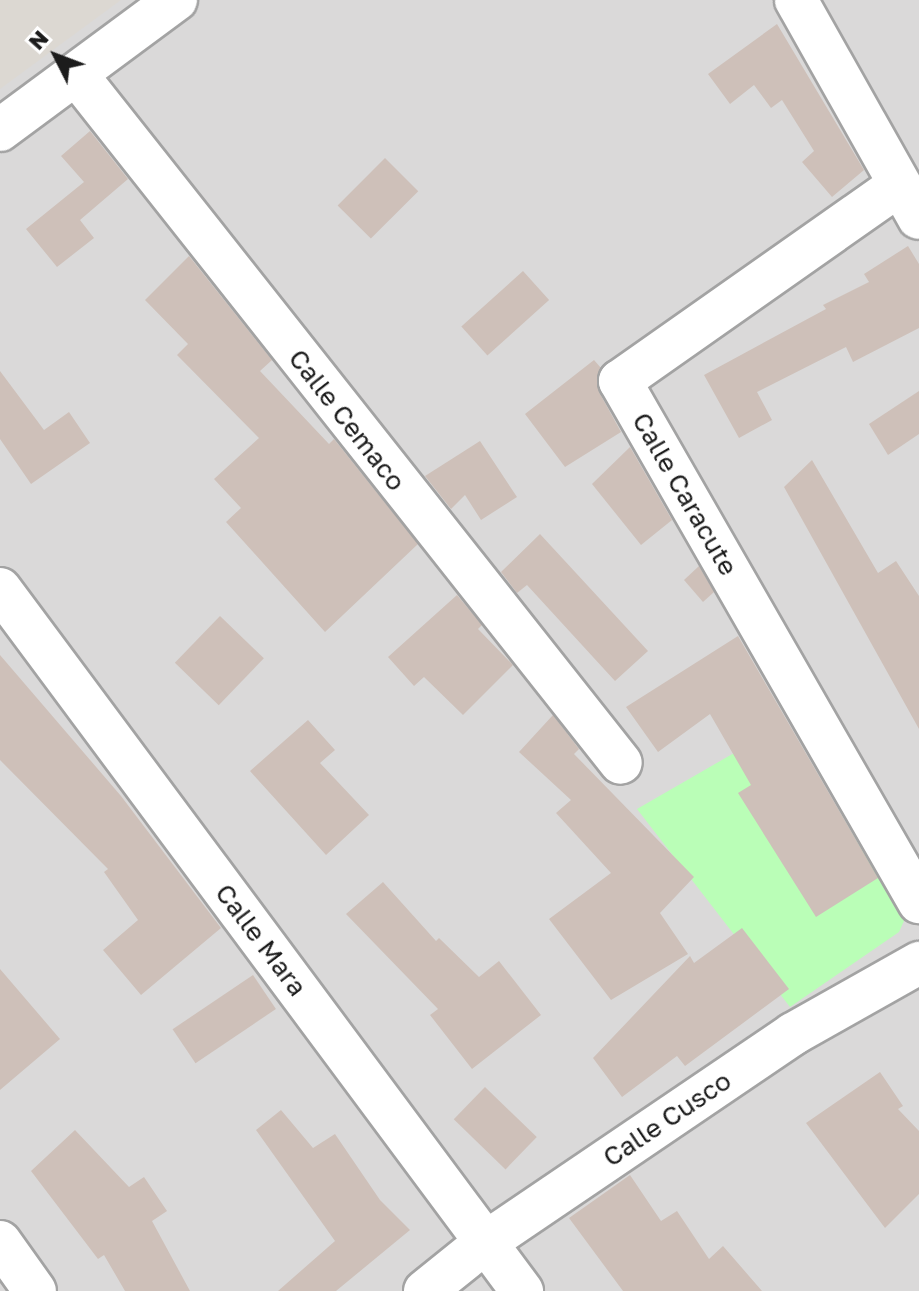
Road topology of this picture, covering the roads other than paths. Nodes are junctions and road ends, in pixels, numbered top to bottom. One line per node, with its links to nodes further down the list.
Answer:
1 (176, 0): 3 (street)
2 (796, 0): 5 (street)
3 (76, 74): 4 (street); 7 (street, Calle Cemaco)
4 (0, 130)
5 (909, 201): 8 (street, Calle Caracute)
6 (0, 589): 11 (street, Calle Mara)
7 (621, 763)
8 (919, 902)
9 (919, 963): 11 (street, Calle Cusco)
10 (0, 1242): 12 (street)
11 (486, 1242): 13 (street, Calle Cusco); 14 (street, Calle Mara)
12 (35, 1291)
13 (425, 1291)
14 (522, 1291)

